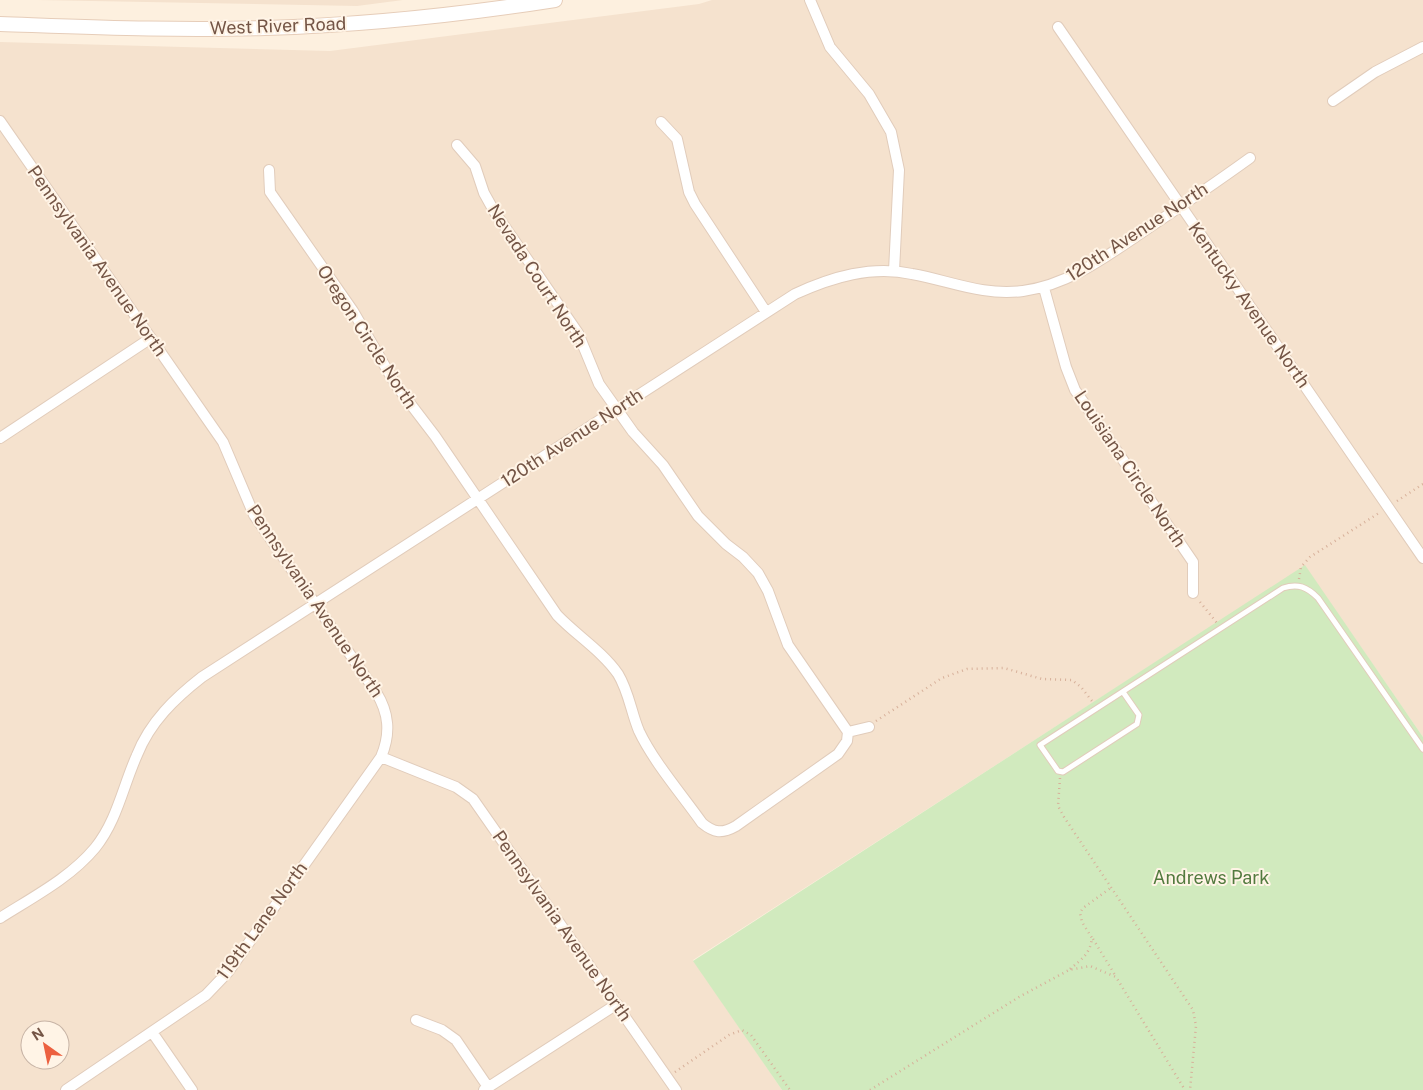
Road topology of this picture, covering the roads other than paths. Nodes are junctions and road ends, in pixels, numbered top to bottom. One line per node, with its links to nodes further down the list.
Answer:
1 (555, 0): 3 (main road, West River Road)
2 (810, 0): 13 (street)
3 (0, 24)
4 (1058, 27): 12 (street, Kentucky Avenue North)
5 (1423, 47): 6 (street)
6 (1333, 101)
7 (0, 121): 16 (street, Pennsylvania Avenue North)
8 (661, 122): 15 (street)
9 (456, 146): 17 (street, Nevada Court North)
10 (1250, 158): 12 (street, 120th Avenue North)
11 (269, 170): 19 (street, Oregon Circle North)
12 (1182, 206): 14 (street, 120th Avenue North); 20 (street, Kentucky Avenue North)
13 (894, 272): 14 (street, 120th Avenue North); 15 (street, 120th Avenue North)
14 (1044, 288): 21 (street, Louisiana Circle North)
15 (766, 312): 17 (street, 120th Avenue North)
16 (151, 338): 18 (street); 22 (street, Pennsylvania Avenue North)
17 (617, 409): 19 (street, 120th Avenue North); 25 (street, Nevada Court North)
18 (0, 437)
19 (477, 500): 22 (street, 120th Avenue North); 25 (street, Oregon Circle North)
20 (1423, 558)
21 (1193, 593)
22 (315, 605): 27 (street, Pennsylvania Avenue North); 28 (street, 120th Avenue North)
23 (1123, 692): 23 (lane); 26 (lane)
24 (869, 727): 25 (street)
25 (848, 732)
26 (1423, 749)
27 (381, 757): 29 (street, Pennsylvania Avenue North); 31 (street, 119th Lane North)
28 (0, 918)
29 (617, 1004): 32 (street); 35 (street, Pennsylvania Avenue North)
30 (416, 1020): 32 (street)
31 (152, 1032): 33 (street, 119th Lane North); 34 (street)
32 (486, 1089)
33 (66, 1090)
34 (192, 1090)
35 (676, 1090)

